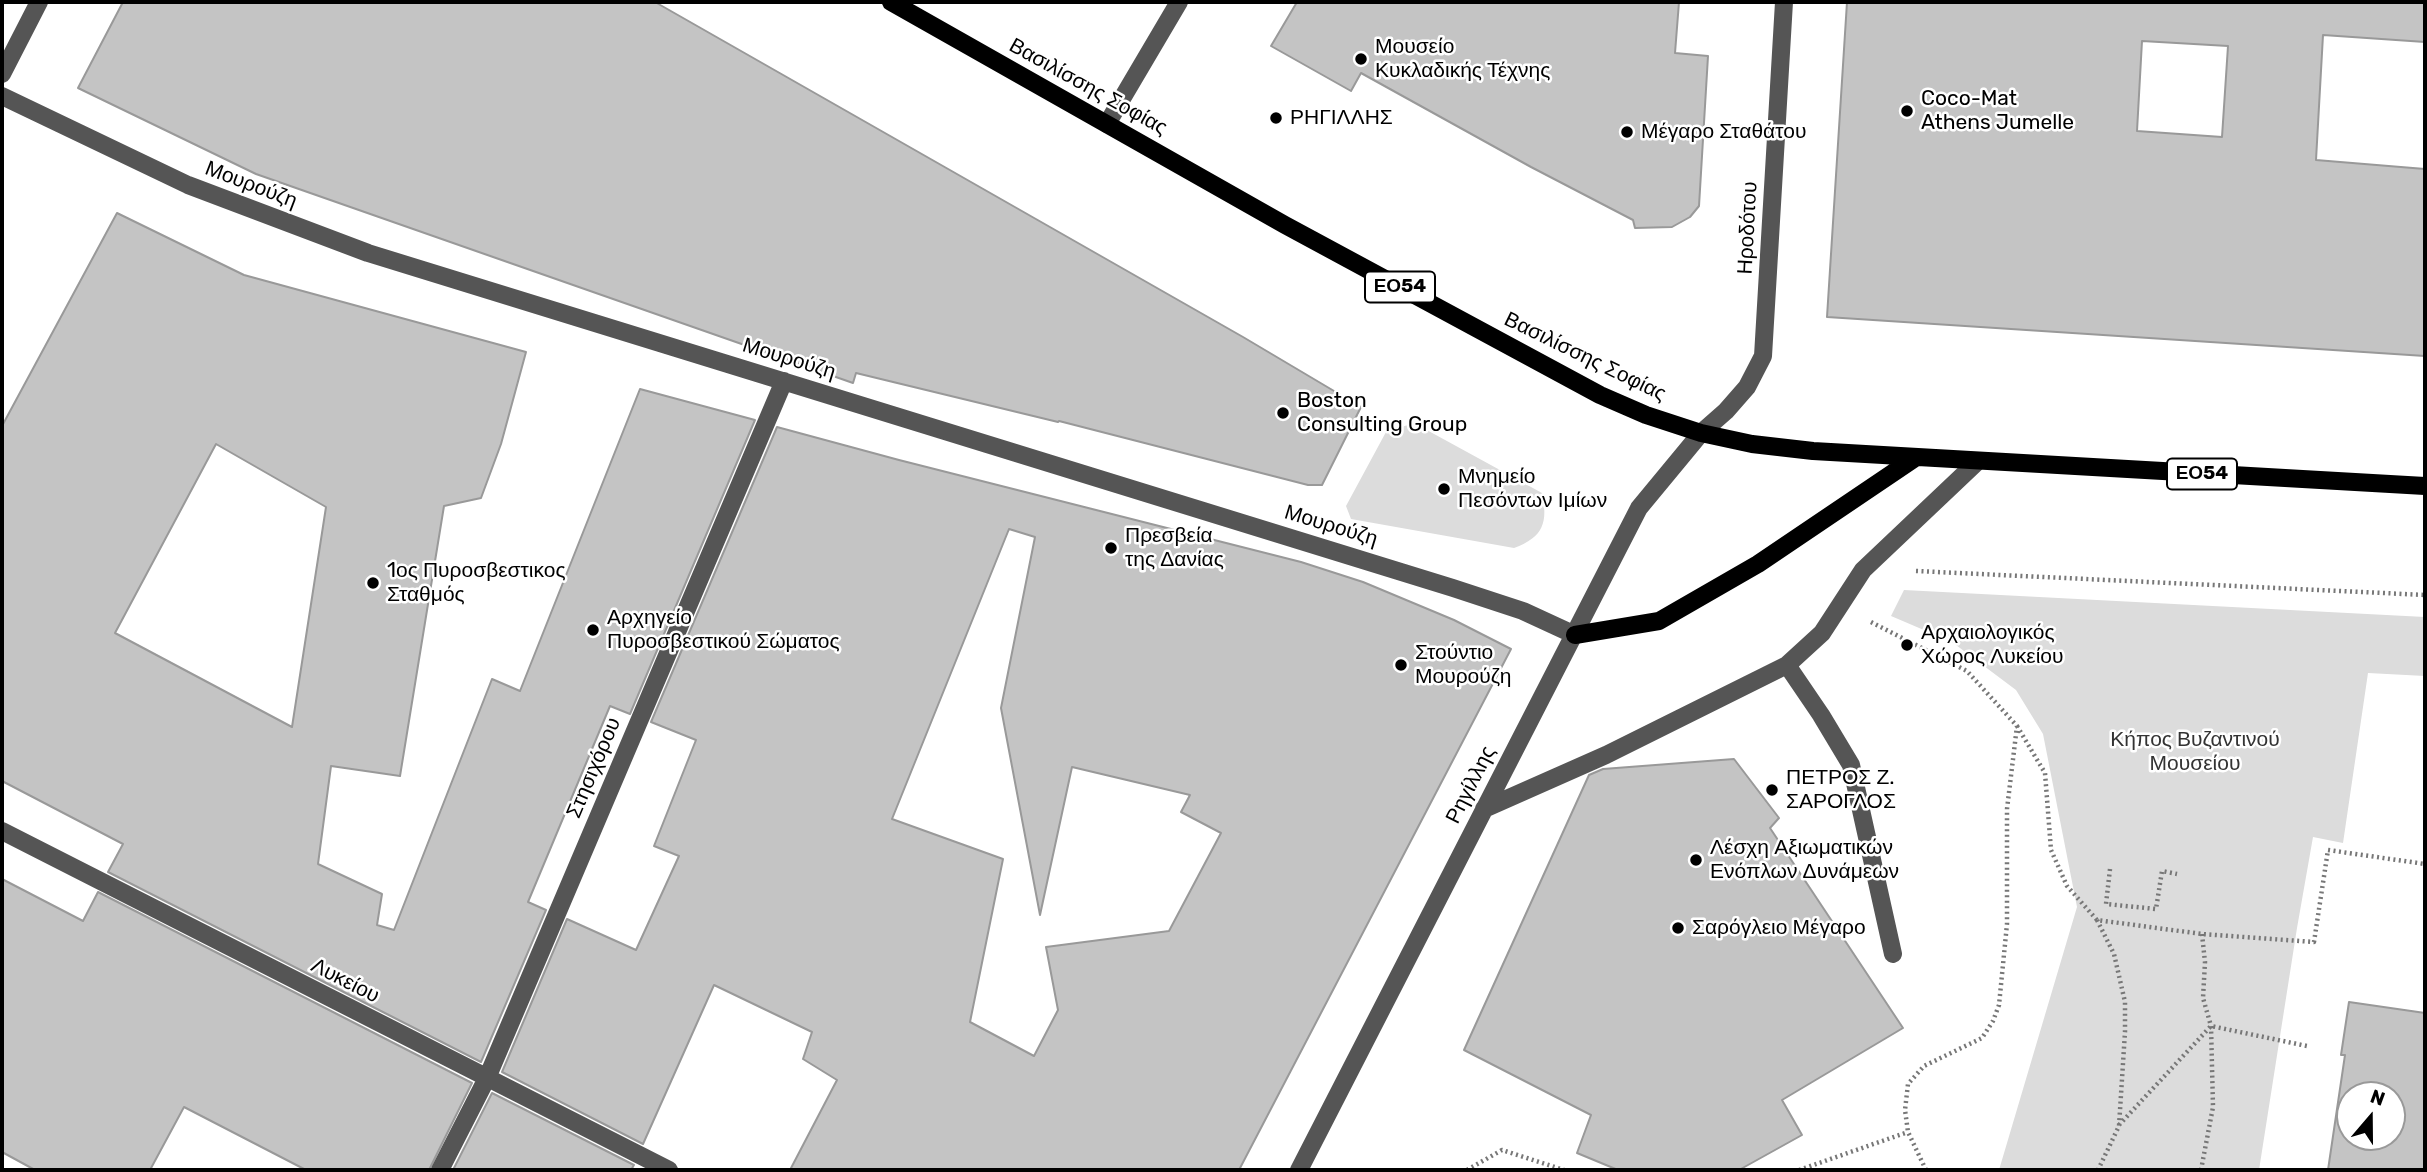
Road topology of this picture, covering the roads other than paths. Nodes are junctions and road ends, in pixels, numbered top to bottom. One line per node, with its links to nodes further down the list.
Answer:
1 (39, 2): 5 (street)
2 (891, 2): 7 (main road, Βασιλίσσης Σοφίας / ΕΟ54)
3 (1179, 2): 7 (street)
4 (1784, 2): 9 (street, Ηροδότου)
5 (2, 74)
6 (2, 96): 8 (street, Μουρούζη)
7 (1107, 124): 9 (main road, Βασιλίσσης Σοφίας / ΕΟ54)
8 (784, 381): 13 (street, Μουρούζη); 18 (street, Στησιχόρου)
9 (1700, 433): 10 (main road, Βασιλίσσης Σοφίας / ΕΟ54); 13 (street, Ρηγίλλης)
10 (1916, 458): 11 (main road, Βασιλίσσης Σοφίας / ΕΟ54); 13 (main road)
11 (1978, 461): 12 (main road, Βασιλίσσης Σοφίας / ΕΟ54); 14 (street)
12 (2425, 486)
13 (1575, 635): 15 (street, Ρηγίλλης)
14 (1787, 665): 15 (street); 17 (street)
15 (1484, 809): 21 (street, Ρηγίλλης)
16 (2, 831): 18 (street, Λυκείου)
17 (1893, 954)
18 (487, 1078): 19 (street, Στησιχόρου); 20 (street, Λυκείου)
19 (440, 1170)
20 (669, 1170)
21 (1299, 1170)

